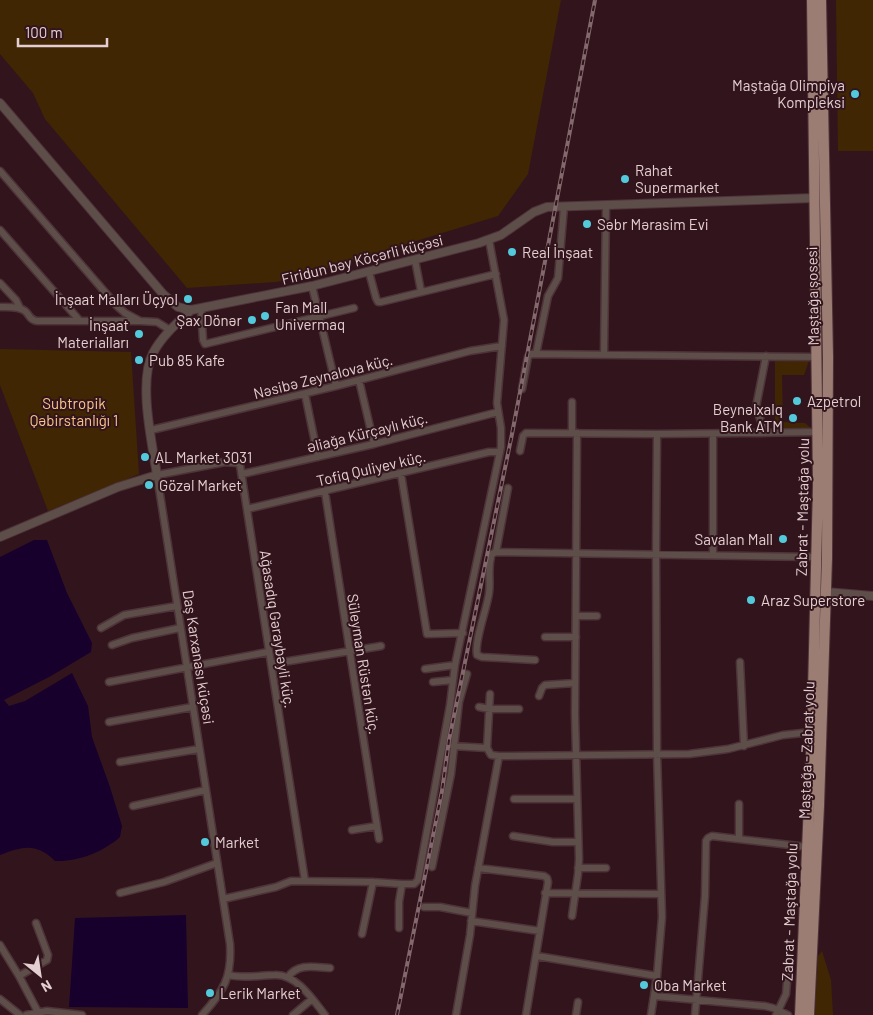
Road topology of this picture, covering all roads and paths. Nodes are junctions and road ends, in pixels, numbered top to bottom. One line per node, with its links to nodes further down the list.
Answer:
1 (812, 0): 5 (main road, Zabrat - Maştağa yolu)
2 (821, 0): 6 (main road, Maştağa şosesi)
3 (0, 103): 21 (street)
4 (0, 171): 24 (street)
5 (814, 198): 6 (main road); 7 (street, Firidun bəy Köçərli küçəsi); 30 (main road, Zabrat - Maştağa yolu)
6 (825, 198): 59 (main road, Maştağa şosesi)
7 (606, 206): 8 (street, Firidun bəy Köçərli küçəsi); 28 (street)
8 (564, 207): 10 (street, Firidun bəy Köçərli küçəsi); 27 (street)
9 (0, 230): 23 (street)
10 (490, 240): 11 (street, Firidun bəy Köçərli küçəsi); 13 (street)
11 (415, 260): 12 (street, Firidun bəy Köçərli küçəsi); 16 (street)
12 (369, 272): 15 (street, Firidun bəy Köçərli küçəsi); 16 (street)
13 (496, 274): 16 (street); 26 (street)
14 (0, 283): 18 (street)
15 (312, 286): 19 (street, Firidun bəy Köçərli küçəsi); 22 (street)
16 (421, 291)
17 (0, 307): 18 (street)
18 (20, 308): 23 (street)
19 (201, 308): 21 (street, Firidun bəy Köçərli küçəsi); 22 (street)
20 (354, 308): 22 (street)
21 (191, 310): 25 (street, Daş Karxanası küçəsi)
22 (319, 318): 32 (street)
23 (80, 320): 24 (street)
24 (140, 321): 25 (street)
25 (170, 330): 37 (street, Daş Karxanası küçəsi)
26 (502, 346): 31 (street, Nəsibə Zeynalova küç.); 36 (street)
27 (536, 354): 28 (street); 33 (street)
28 (604, 354): 29 (street)
29 (766, 356): 30 (street); 40 (street)
30 (817, 357): 38 (main road, Zabrat - Maştağa yolu)
31 (359, 380): 32 (street, Nəsibə Zeynalova küç.); 43 (street)
32 (336, 386): 34 (street, Nəsibə Zeynalova küç.)
33 (522, 389)
34 (305, 394): 37 (street, Nəsibə Zeynalova küç.); 46 (street)
35 (572, 402): 39 (street)
36 (498, 412): 43 (street, Əliağa Kürçaylı küç.); 45 (street)
37 (151, 430): 49 (street, Daş Karxanası küçəsi)
38 (818, 432): 40 (street); 58 (main road, Zabrat - Maştağa yolu)
39 (574, 433): 41 (street); 44 (street); 55 (street)
40 (764, 433): 42 (street)
41 (657, 434): 42 (street); 56 (street)
42 (713, 434): 57 (street)
43 (374, 444): 46 (street, Əliağa Kürçaylı küç.)
44 (520, 451)
45 (500, 452): 48 (street, Tofiq Quliyev küç.); 66 (street)
46 (318, 457): 47 (street, Əliağa Kürçaylı küç.)
47 (242, 474): 49 (street); 52 (street, Ağasadıq Gəraybəyli küç.)
48 (401, 474): 51 (street, Tofiq Quliyev küç.); 66 (street)
49 (157, 475): 53 (street); 61 (street, Daş Karxanası küçəsi)
50 (508, 488): 54 (street)
51 (325, 492): 52 (street, Tofiq Quliyev küç.); 71 (street, Süleyman Rüstən küç.)
52 (247, 509): 72 (street, Ağasadıq Gəraybəyli küç.)
53 (0, 537)
54 (496, 552): 55 (street); 73 (street)
55 (576, 553): 56 (street); 62 (street)
56 (656, 554): 57 (street); 97 (street)
57 (713, 555): 58 (street)
58 (817, 557): 59 (main road, Zabrat - Maştağa yolu)
59 (821, 592): 60 (street); 91 (main road, Zabrat - Maştağa yolu); 162 (main road, Maştağa - Zabrat yolu)
60 (873, 596)
61 (177, 606): 64 (street); 65 (street, Daş Karxanası küçəsi)
62 (576, 616): 63 (street); 68 (street)
63 (597, 616)
64 (101, 628)
65 (180, 628): 69 (street); 77 (street, Daş Karxanası küçəsi)
66 (463, 633): 76 (street)
67 (545, 637): 68 (street)
68 (576, 637): 83 (street)
69 (112, 645)
70 (381, 646): 71 (street)
71 (349, 651): 75 (street); 105 (street, Süleyman Rüstən küç.)
72 (268, 652): 75 (street, Ağasadıq Gəraybəyli küç.); 77 (street)
73 (535, 660)
74 (740, 662): 93 (street)
75 (270, 664): 117 (street, Ağasadıq Gəraybəyli küç.)
76 (455, 665): 78 (street); 80 (street)
77 (186, 668): 81 (street); 87 (street, Daş Karxanası küçəsi)
78 (425, 669)
79 (467, 674): 92 (street)
80 (453, 680): 82 (street); 119 (street)
81 (108, 682)
82 (433, 682)
83 (575, 683): 85 (street); 96 (street)
84 (490, 694): 88 (street)
85 (539, 696)
86 (479, 707): 88 (street)
87 (192, 708): 90 (street); 95 (street, Daş Karxanası küçəsi)
88 (490, 709): 89 (street); 94 (street)
89 (519, 709)
90 (109, 722)
91 (812, 732): 93 (street); 111 (main road, Zabrat - Maştağa yolu)
92 (453, 746): 94 (street); 113 (street)
93 (744, 746): 97 (street)
94 (487, 748): 98 (street)
95 (199, 749): 99 (street); 100 (street, Daş Karxanası küçəsi)
96 (576, 754): 97 (street); 98 (street); 102 (street)
97 (657, 754): 123 (street)
98 (499, 756): 114 (street)
99 (120, 762)
100 (206, 790): 104 (street); 112 (street, Daş Karxanası küçəsi)
101 (514, 799): 102 (street)
102 (577, 799): 110 (street)
103 (739, 804): 109 (street)
104 (133, 806)
105 (377, 826): 106 (street); 108 (street, Süleyman Rüstən küç.)
106 (352, 830)
107 (513, 836): 110 (street)
108 (379, 839)
109 (739, 839): 111 (street); 144 (street)
110 (578, 842): 115 (street)
111 (806, 847): 161 (main road, Zabrat - Maştağa yolu)
112 (217, 863): 120 (street); 124 (street, Daş Karxanası küçəsi)
113 (432, 867)
114 (478, 868): 121 (street); 126 (street)
115 (578, 868): 116 (street); 122 (street)
116 (606, 868)
117 (305, 881): 118 (street); 124 (street)
118 (373, 882): 119 (street); 132 (street)
119 (402, 884): 130 (street)
120 (120, 893)
121 (545, 894): 122 (street); 131 (street)
122 (575, 894): 123 (street); 127 (street)
123 (661, 894): 139 (street)
124 (223, 899): 137 (street, Daş Karxanası küçəsi)
125 (424, 907): 126 (street)
126 (472, 913): 128 (street)
127 (572, 916)
128 (471, 921): 131 (street); 155 (street)
129 (36, 923): 138 (street)
130 (399, 928)
131 (540, 931): 134 (street)
132 (362, 934)
133 (0, 944): 138 (street)
134 (537, 956): 139 (street); 156 (street)
135 (330, 968): 140 (street)
136 (788, 969): 147 (street)
137 (229, 975): 140 (street); 152 (street, Daş Karxanası küçəsi)
138 (19, 976): 146 (street)
139 (657, 976): 141 (street)
140 (288, 977): 143 (street)
141 (654, 996): 144 (street); 158 (street)
142 (0, 999): 149 (street)
143 (312, 999): 153 (street); 154 (street)
144 (697, 1000): 147 (street); 159 (street)
145 (578, 1002): 157 (street)
146 (38, 1012): 148 (street); 150 (street)
147 (777, 1013): 160 (street)
148 (67, 1014): 151 (street)
149 (20, 1015)
150 (26, 1015)
151 (82, 1015)
152 (202, 1015)
153 (293, 1015)
154 (325, 1015)
155 (456, 1015)
156 (526, 1015)
157 (576, 1015)
158 (651, 1015)
159 (695, 1015)
160 (788, 1015)
161 (800, 1015)
162 (809, 1015)

